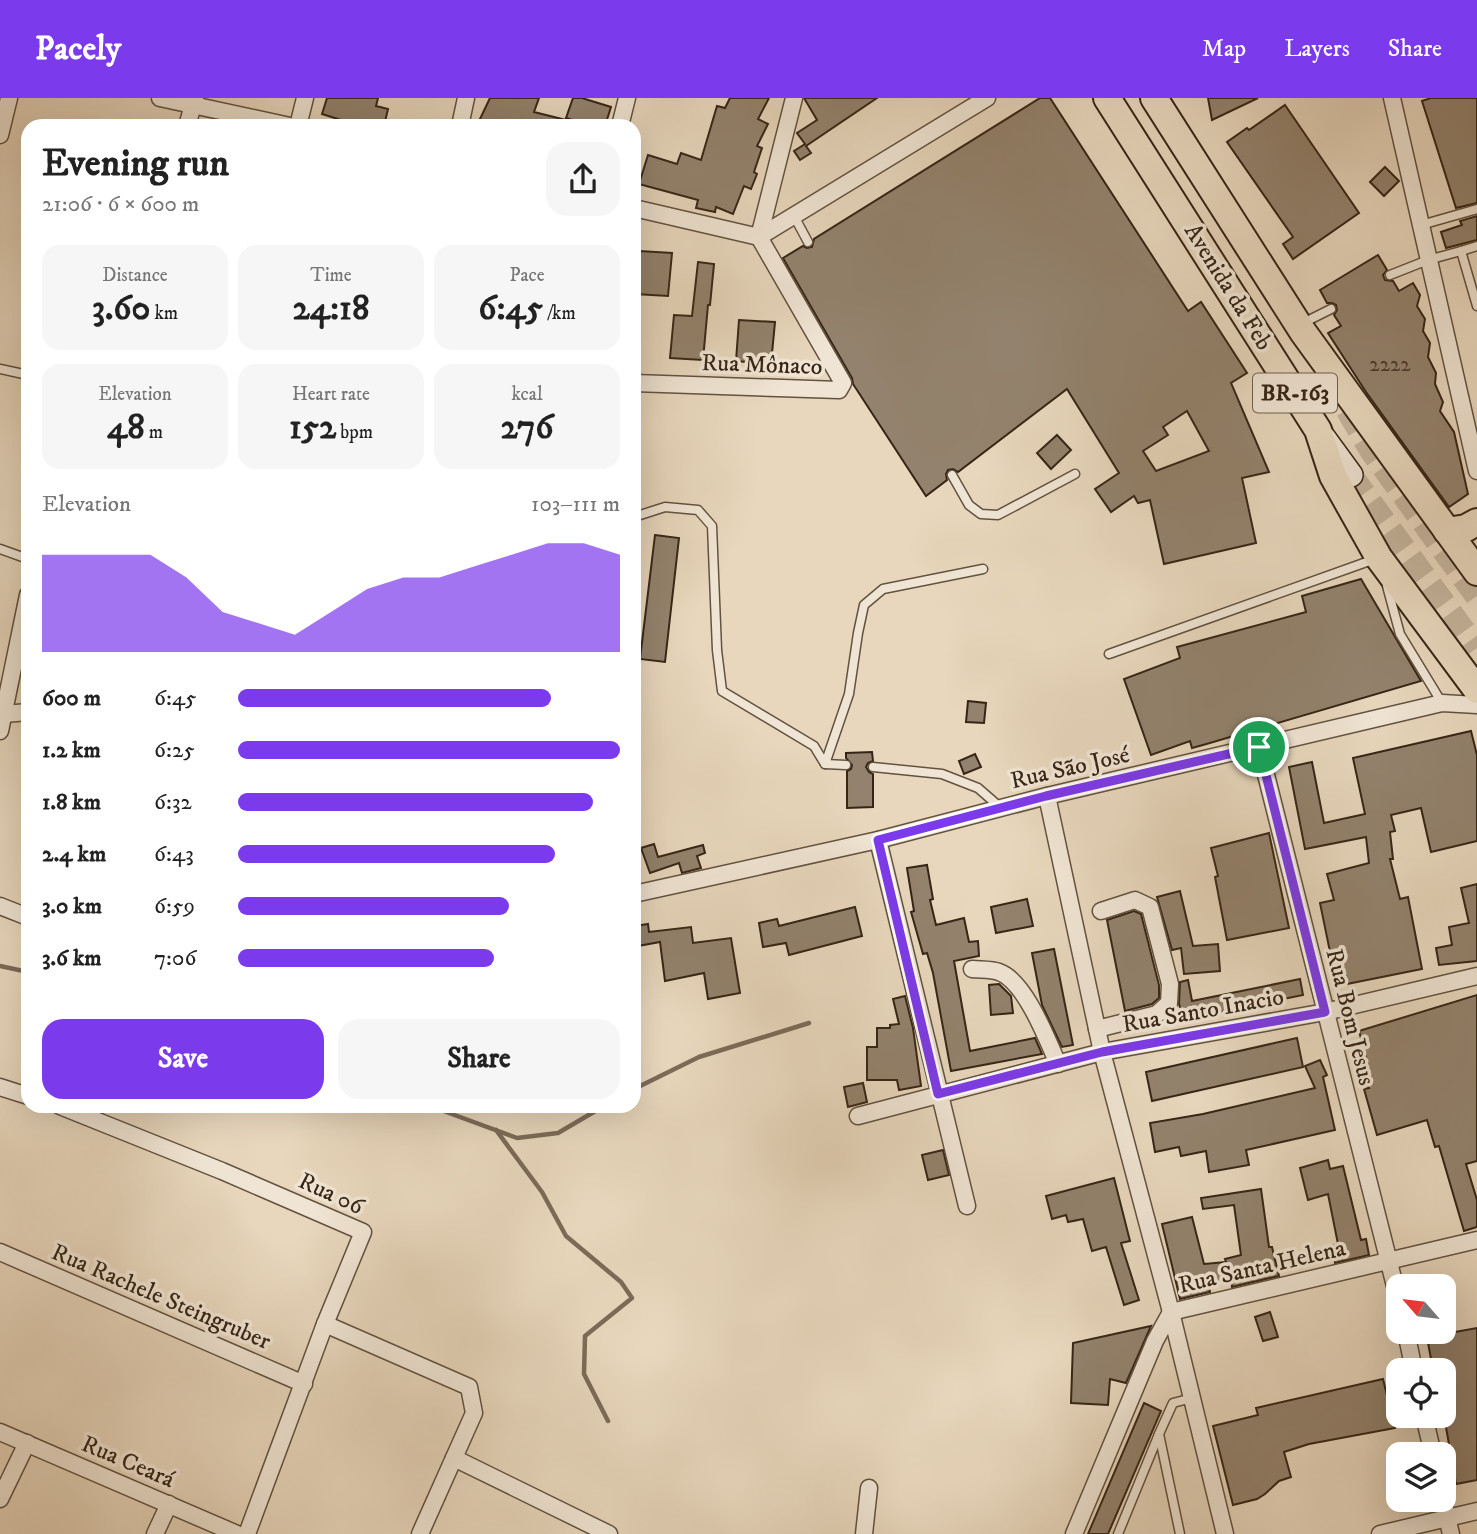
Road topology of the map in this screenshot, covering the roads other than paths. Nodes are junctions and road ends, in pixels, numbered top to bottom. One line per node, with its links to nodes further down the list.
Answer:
1 (9, 98): 17 (street)
2 (160, 98): 11 (street)
3 (305, 98): 14 (street)
4 (466, 98): 15 (street)
5 (627, 98): 16 (street)
6 (794, 98): 22 (street)
7 (987, 98): 20 (street)
8 (1107, 98): 35 (main road, Avenida da Feb / BR-163)
9 (1154, 98): 30 (main road, Avenida da Feb / BR-163)
10 (1392, 98): 21 (street)
11 (193, 102): 12 (street); 13 (street)
12 (189, 119)
13 (262, 119)
14 (300, 119)
15 (462, 119)
16 (622, 119)
17 (0, 135)
18 (1477, 209): 21 (lane)
19 (641, 210): 22 (street)
20 (794, 216): 22 (street); 23 (lane)
21 (1421, 225): 26 (street)
22 (760, 237): 34 (street, Rua Mônaco)
23 (808, 242)
24 (1477, 246): 25 (lane)
25 (1461, 251): 26 (lane); 28 (lane)
26 (1428, 260): 27 (lane); 36 (street)
27 (1390, 275)
28 (1477, 306)
29 (1331, 309): 30 (lane)
30 (1301, 329): 31 (main road); 42 (main road, Avenida da Feb / BR-163)
31 (1320, 364)
32 (0, 369): 33 (lane)
33 (21, 373)
34 (641, 383)
35 (1318, 430): 39 (main road); 45 (main road, Avenida da Feb / BR-163)
36 (1477, 471)
37 (1075, 474): 38 (lane)
38 (952, 475)
39 (1351, 475)
40 (641, 515): 57 (lane)
41 (1477, 522): 42 (main road)
42 (1447, 531): 47 (main road, Avenida da Feb / BR-163)
43 (0, 549): 44 (lane)
44 (21, 556)
45 (1379, 558): 49 (lane); 50 (main road, Avenida da Feb / BR-163); 51 (lane)
46 (983, 569): 57 (lane)
47 (1477, 572)
48 (21, 629): 54 (street)
49 (1109, 654)
50 (1477, 690)
51 (1442, 702): 52 (street, Rua São José); 56 (street, Rua São José)
52 (1477, 705)
53 (21, 712): 54 (street)
54 (4, 713): 55 (street)
55 (0, 731)
56 (1259, 747): 60 (street, Rua São José); 69 (street, Rua Bom Jesus)
57 (825, 764): 58 (lane)
58 (846, 765)
59 (873, 767): 61 (lane)
60 (1046, 796): 61 (street, Rua São José); 70 (street)
61 (1001, 808): 62 (street, Rua São José)
62 (878, 840): 63 (street, Rua São José); 75 (street)
63 (641, 892)
64 (0, 906): 66 (street)
65 (1101, 911): 70 (street)
66 (21, 914)
67 (972, 969): 72 (street)
68 (1477, 976): 69 (street, Rua Santo Inacio)
69 (1325, 1012): 71 (street, Rua Santo Inacio); 81 (street, Rua Bom Jesus)
70 (1097, 1028): 71 (street)
71 (1102, 1052): 72 (street, Rua Santo Inacio); 83 (street)
72 (1058, 1064): 75 (street, Rua Santo Inacio)
73 (0, 1087): 74 (street)
74 (21, 1094)
75 (938, 1094): 77 (street, Rua Santo Inacio); 78 (street)
76 (77, 1113): 84 (street, Rua 06)
77 (858, 1116)
78 (967, 1206)
79 (1477, 1240): 81 (street, Rua Santa Helena)
80 (0, 1252): 85 (street, Rua Rachele Steingruber)
81 (1390, 1261): 82 (street, Rua Bom Jesus); 83 (street, Rua Santa Helena)
82 (1393, 1274)
83 (1171, 1312): 86 (street); 102 (street, Rua Santa Helena)
84 (325, 1324): 85 (street, Rua 06); 90 (street)
85 (304, 1384): 98 (street, Rua 06)
86 (1192, 1398): 88 (lane); 105 (street)
87 (0, 1432): 89 (street, Rua Ceará)
88 (1159, 1434): 103 (lane); 104 (lane)
89 (27, 1443): 92 (street); 93 (street, Rua Ceará)
90 (454, 1458): 99 (street); 100 (street)
91 (869, 1488): 101 (street)
92 (0, 1499)
93 (169, 1504): 96 (street); 97 (street, Rua Ceará)
94 (1477, 1511): 95 (street)
95 (1449, 1526): 106 (street)
96 (155, 1534)
97 (237, 1534)
98 (247, 1534)
99 (420, 1534)
100 (609, 1534)
101 (864, 1534)
102 (1074, 1534)
103 (1118, 1534)
104 (1180, 1534)
105 (1225, 1534)
106 (1380, 1534)

